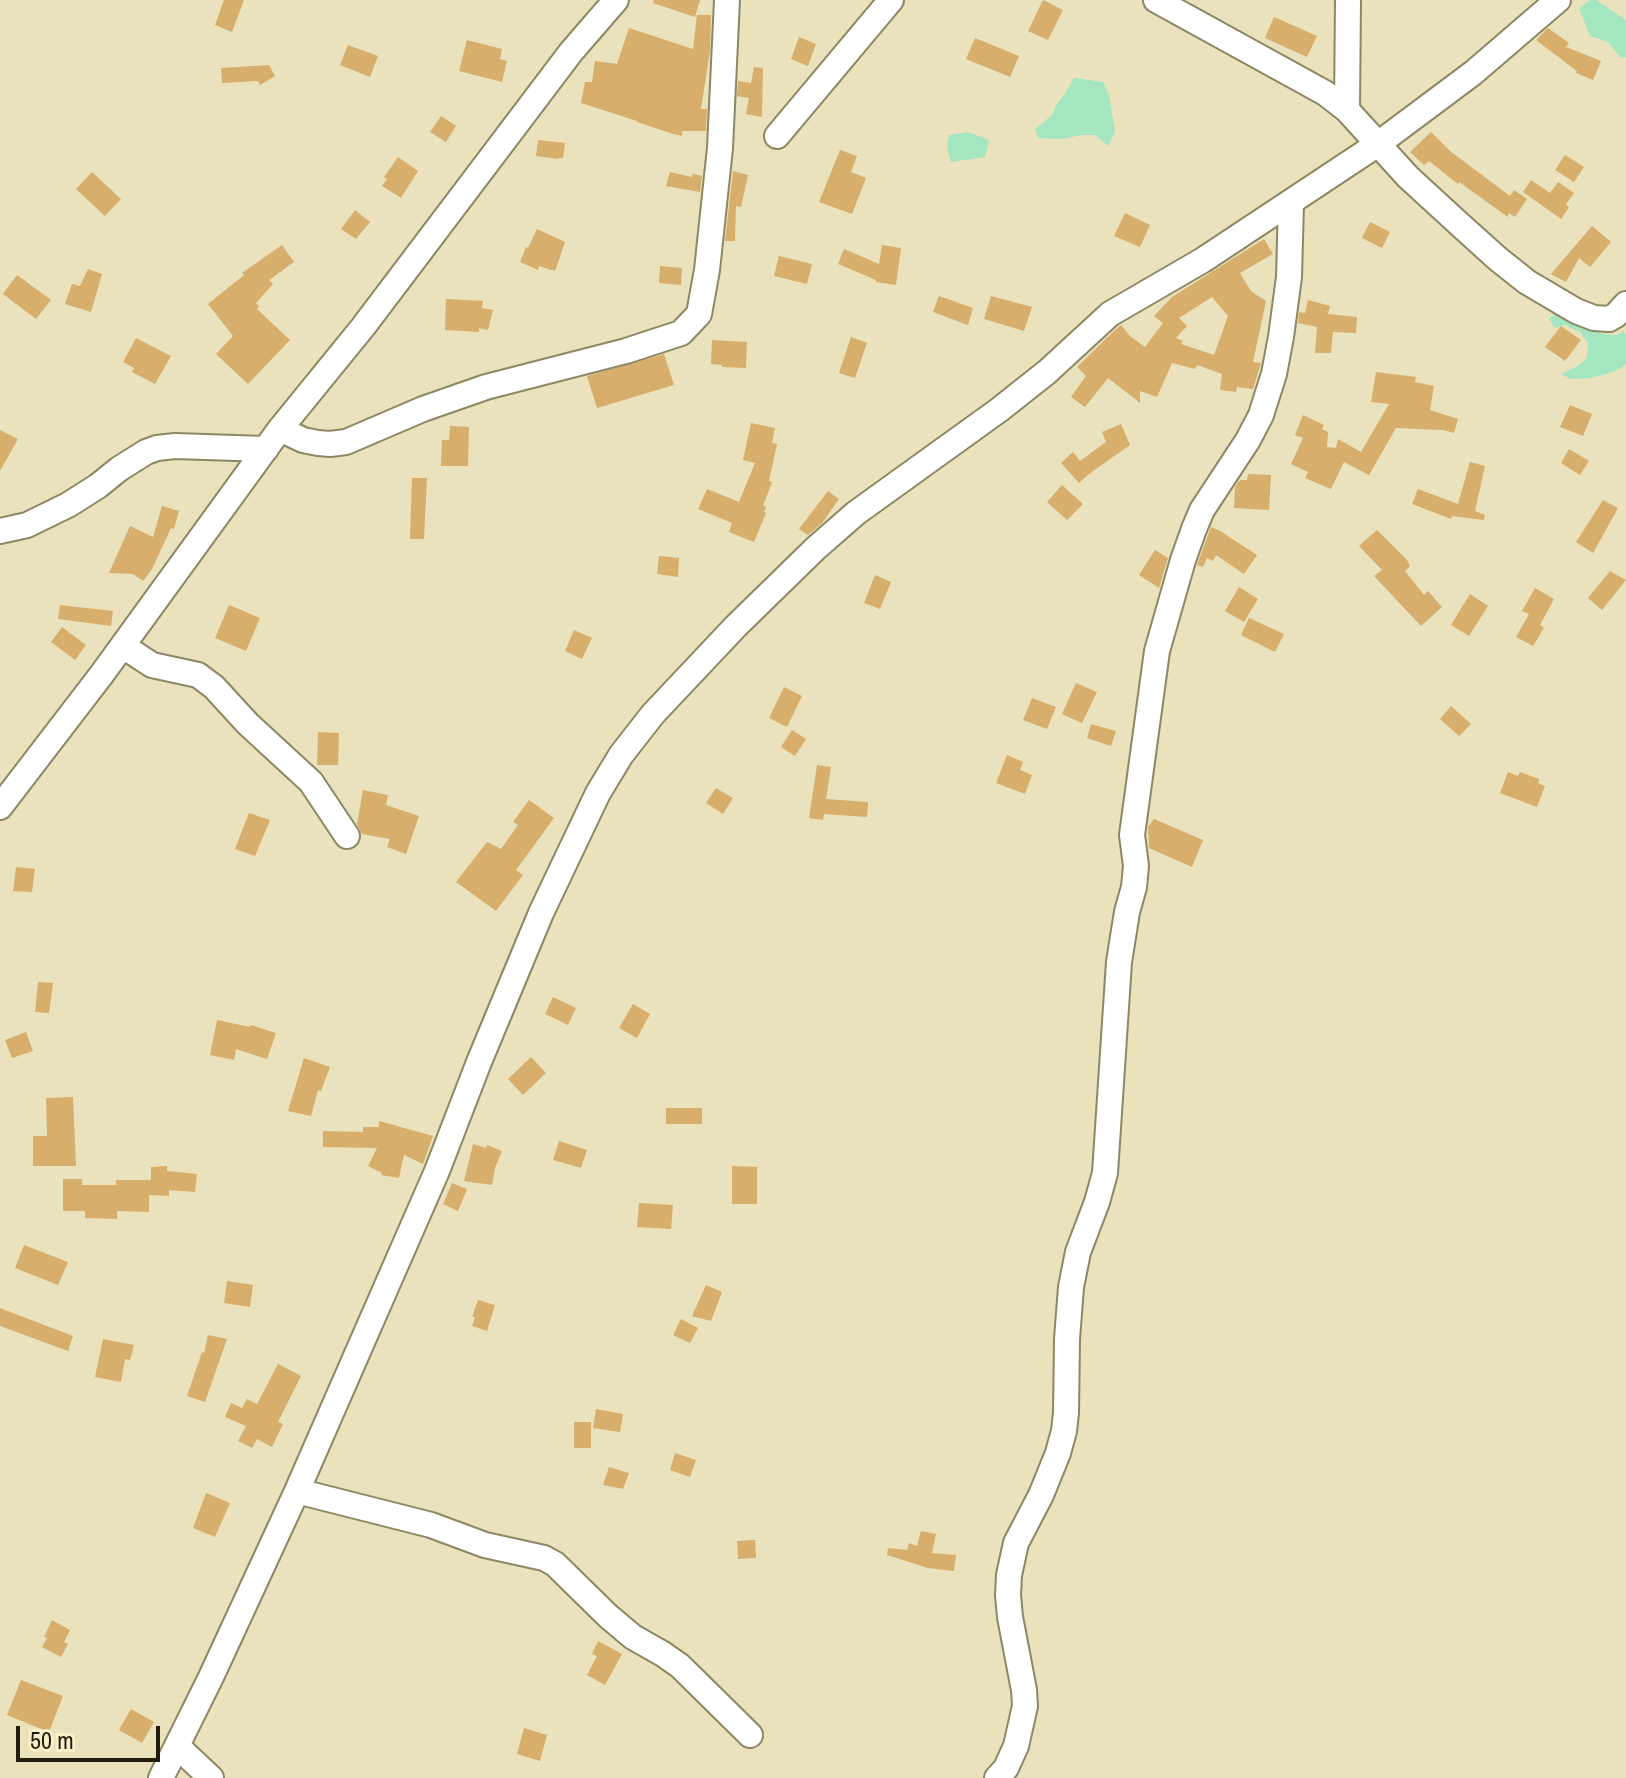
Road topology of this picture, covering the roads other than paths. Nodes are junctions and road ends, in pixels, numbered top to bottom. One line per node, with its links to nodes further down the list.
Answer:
1 (616, 0): 12 (street)
2 (727, 0): 12 (street)
3 (891, 0): 8 (street)
4 (1156, 0): 7 (street)
5 (1348, 0): 7 (street)
6 (1558, 0): 9 (street)
7 (1347, 110): 9 (street)
8 (777, 136)
9 (1378, 144): 10 (street); 11 (street)
10 (1291, 203): 17 (street); 22 (street)
11 (1626, 304)
12 (273, 439): 13 (street); 14 (street)
13 (0, 531)
14 (123, 646): 15 (street); 16 (street)
15 (0, 807)
16 (347, 836)
17 (297, 1491): 18 (street); 19 (street)
18 (750, 1735)
19 (177, 1746): 20 (street); 21 (street)
20 (161, 1778)
21 (211, 1778)
22 (997, 1778)

